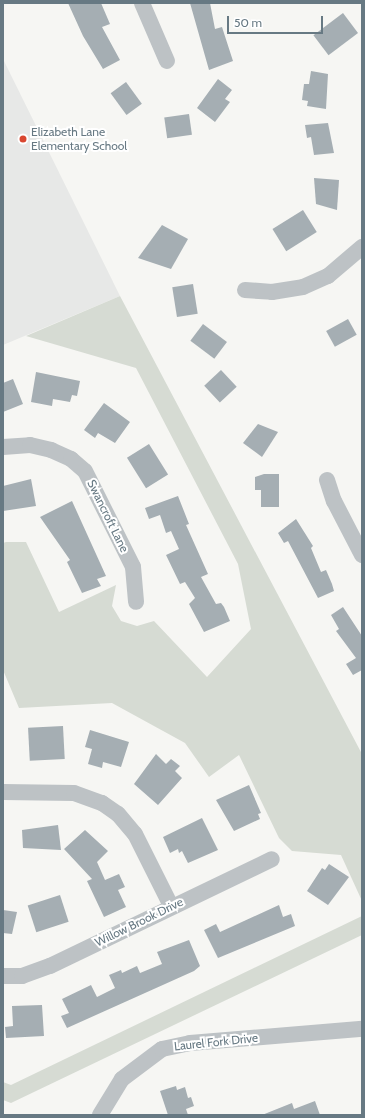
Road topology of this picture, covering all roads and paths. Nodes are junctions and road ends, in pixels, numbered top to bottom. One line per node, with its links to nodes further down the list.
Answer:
1 (142, 3): 2 (street)
2 (167, 61)
3 (362, 247): 4 (street)
4 (245, 290)
5 (3, 447): 8 (street, Swancroft Lane)
6 (327, 480): 7 (street)
7 (362, 555)
8 (136, 602)
9 (3, 792): 11 (street)
10 (272, 859): 11 (street, Willow Brook Drive)
11 (171, 906): 12 (street, Willow Brook Drive)
12 (3, 976)
13 (362, 1029): 14 (street, Laurel Fork Drive)
14 (100, 1115)

